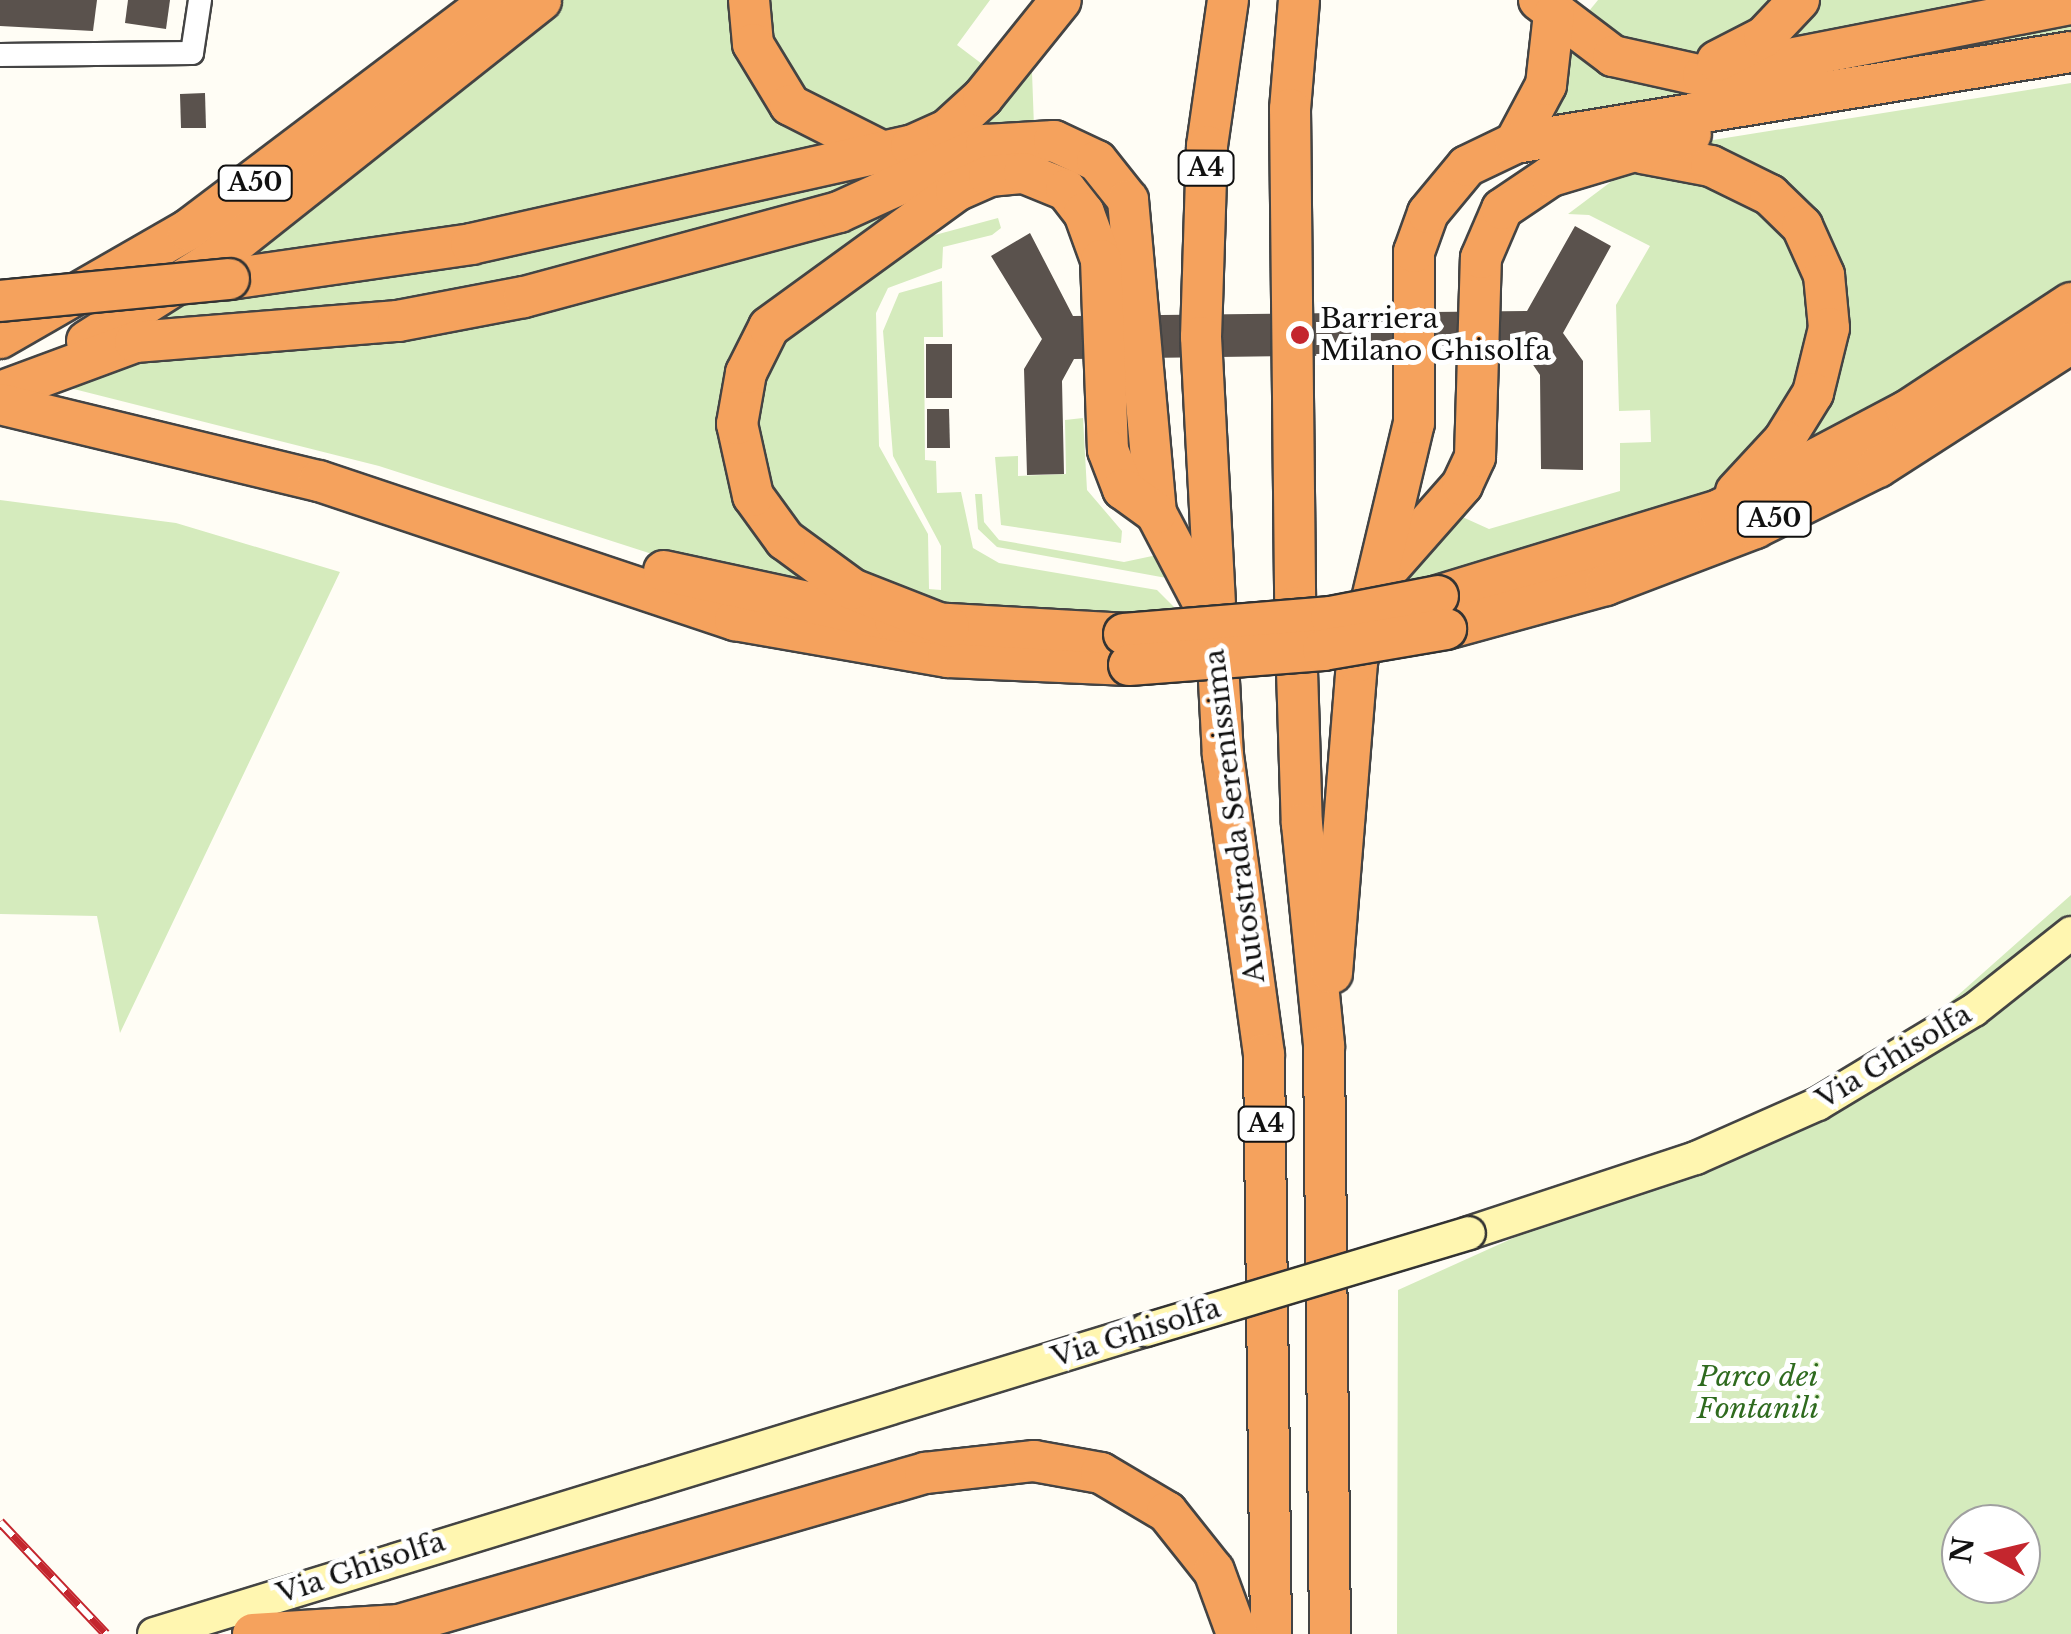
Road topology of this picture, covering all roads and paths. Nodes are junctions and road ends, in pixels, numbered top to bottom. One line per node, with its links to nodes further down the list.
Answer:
1 (200, 0): 12 (street)
2 (492, 0): 20 (highway, A50)
3 (542, 0): 22 (highway)
4 (748, 0): 16 (highway)
5 (1061, 0): 16 (highway)
6 (1228, 0): 28 (highway, Autostrada Serenissima / A4)
7 (1299, 0): 32 (highway, A4)
8 (1800, 0): 14 (highway)
9 (2071, 4): 14 (highway)
10 (1547, 7): 14 (highway); 15 (highway)
11 (2071, 52): 15 (highway)
12 (0, 56)
13 (2071, 72): 17 (highway)
14 (1675, 73)
15 (1515, 143): 26 (highway)
16 (882, 152): 18 (highway, bridge)
17 (1628, 153): 24 (highway); 26 (highway)
18 (0, 301)
19 (2071, 302): 24 (highway)
20 (0, 338)
21 (2071, 344): 27 (highway, A50)
22 (1, 396): 23 (highway, A50); 25 (highway)
23 (320, 481): 29 (highway); 30 (highway, A50)
24 (1719, 510): 27 (highway)
25 (1156, 514): 28 (highway); 29 (highway)
26 (1369, 591): 32 (highway)
27 (1442, 612): 30 (highway, A50, bridge)
28 (1212, 618): 36 (highway, Autostrada Serenissima / A4)
29 (949, 627): 30 (highway)
30 (1126, 650)
31 (2071, 933): 33 (street, Via Ghisolfa, bridge)
32 (1324, 1046): 37 (highway, A4)
33 (154, 1634)
34 (253, 1634): 35 (highway)
35 (1237, 1634)
36 (1271, 1634)
37 (1330, 1634)

